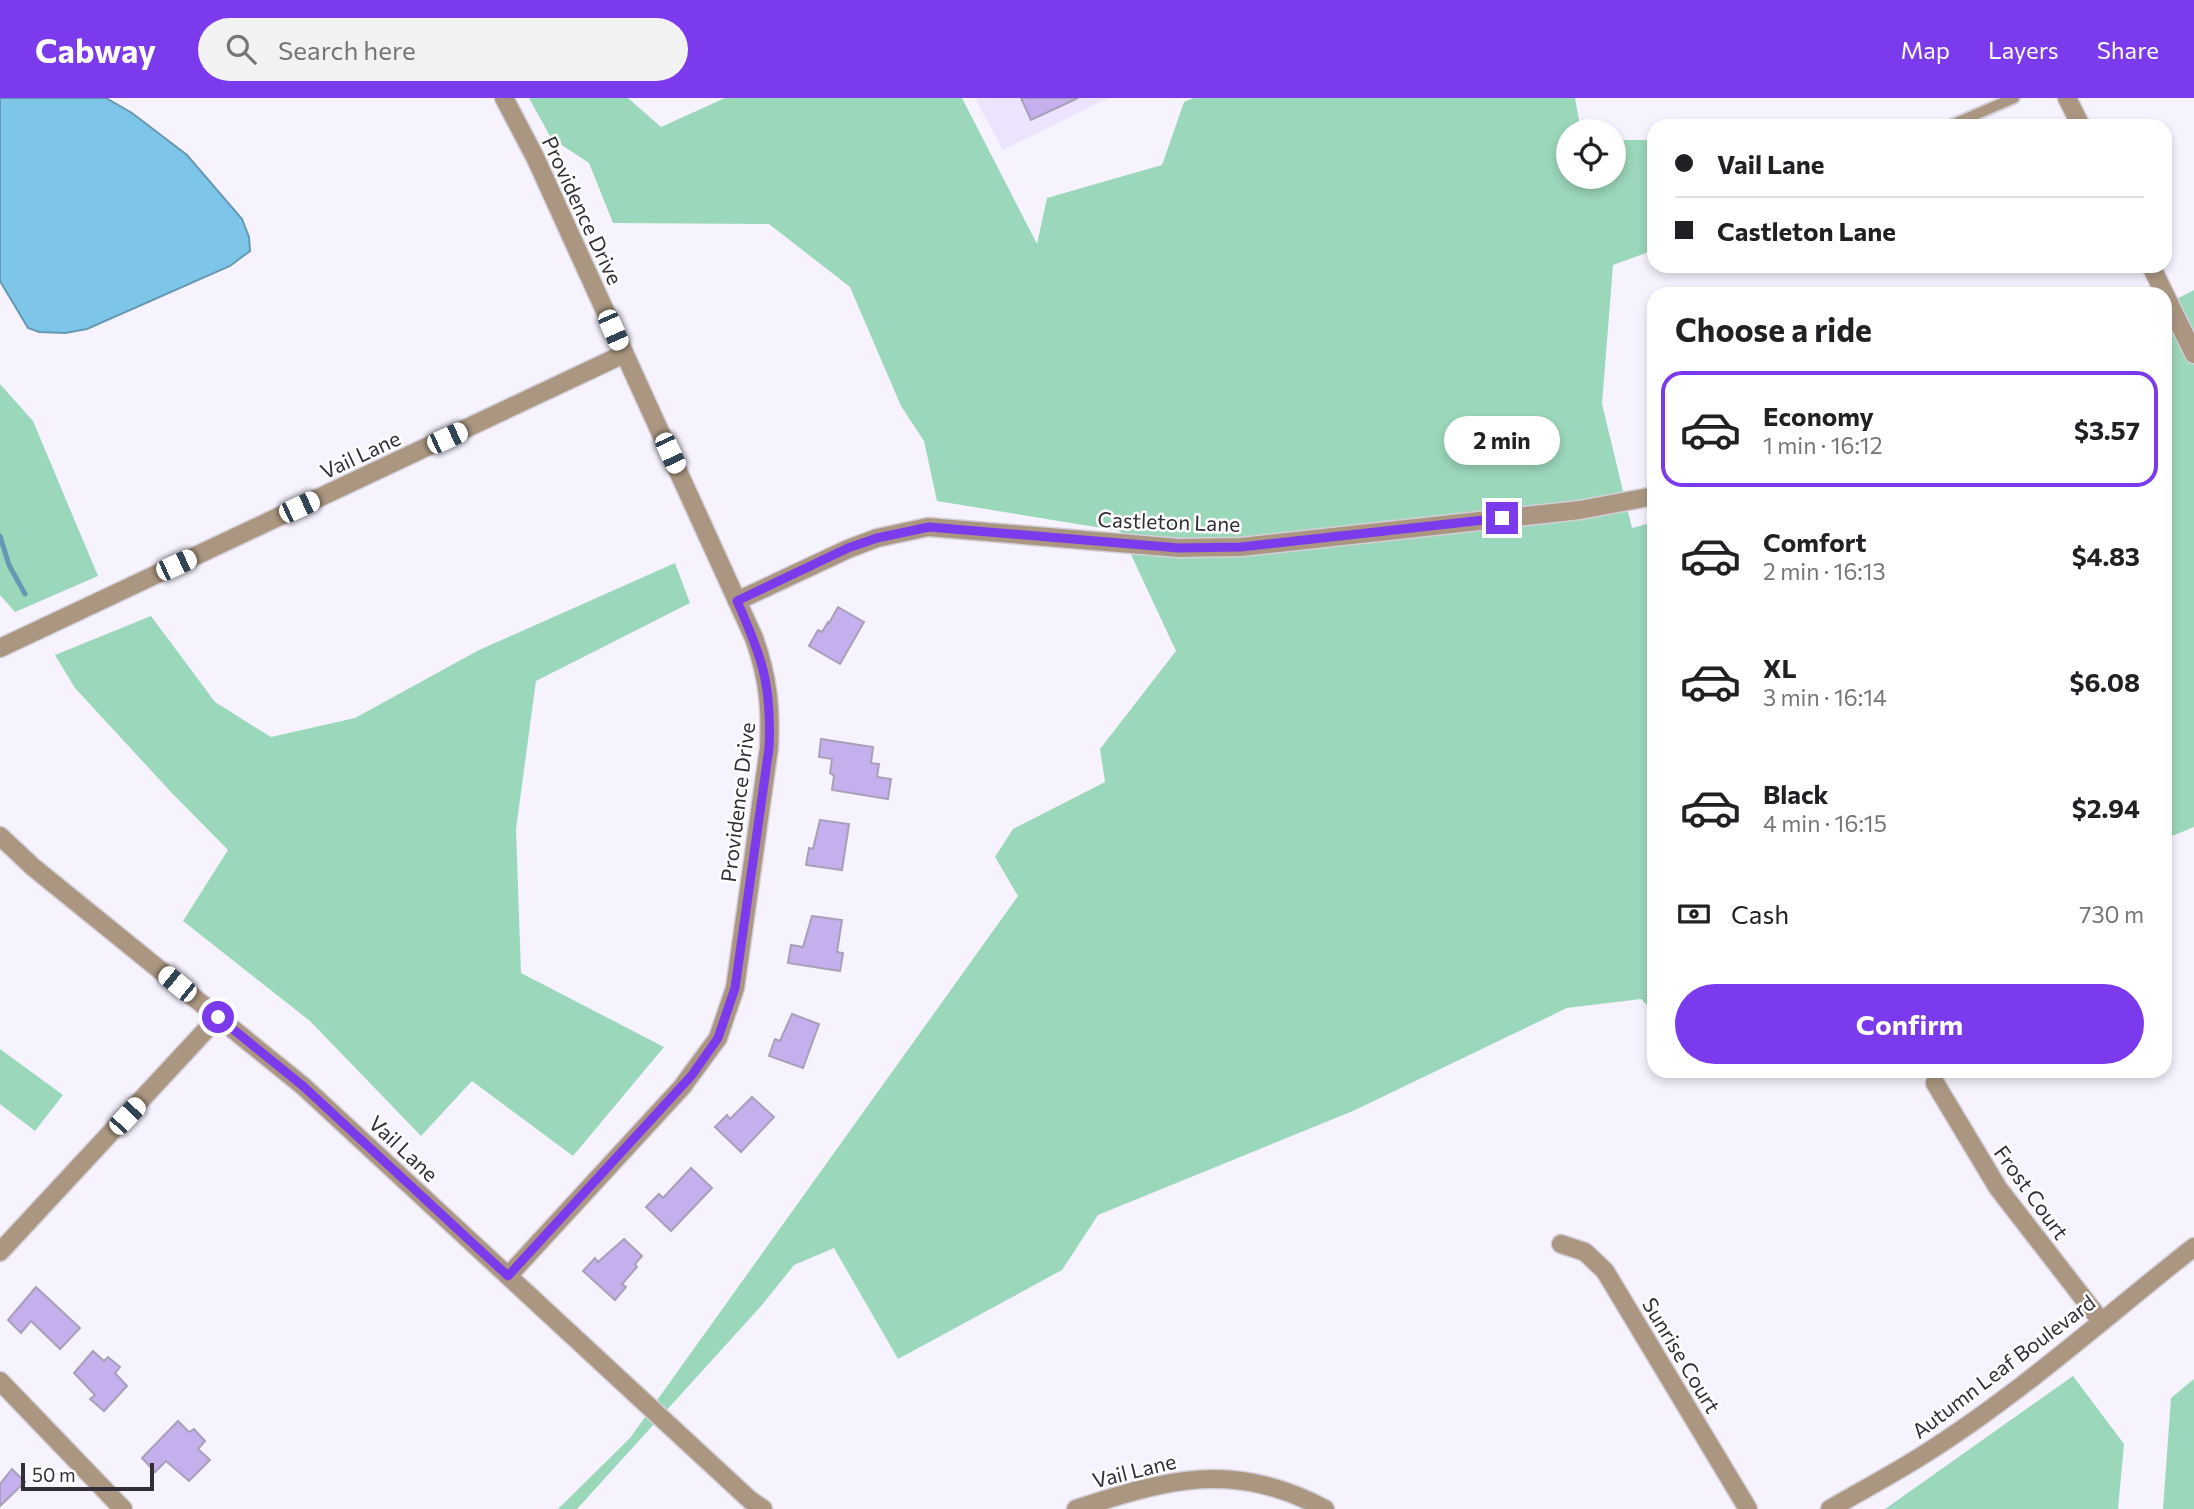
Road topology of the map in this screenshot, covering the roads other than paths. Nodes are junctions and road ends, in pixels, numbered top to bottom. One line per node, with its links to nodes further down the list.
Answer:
1 (504, 98): 7 (street, Providence Drive)
2 (2014, 98): 4 (lane)
3 (2067, 98): 5 (street)
4 (1965, 119)
5 (2078, 119)
6 (2172, 313): 8 (street)
7 (625, 354): 10 (street, Providence Drive); 11 (street, Vail Lane)
8 (2194, 354)
9 (1647, 497): 10 (street, Castleton Lane)
10 (737, 601): 18 (street, Providence Drive)
11 (0, 648)
12 (0, 836): 13 (street, Vail Lane)
13 (218, 1017): 17 (street); 18 (street, Vail Lane)
14 (1936, 1083): 19 (street, Frost Court)
15 (1561, 1244): 25 (street, Sunrise Court)
16 (2194, 1247): 19 (street, Autumn Leaf Boulevard)
17 (0, 1252)
18 (508, 1276): 22 (street, Vail Lane)
19 (2101, 1321): 26 (street, Autumn Leaf Boulevard)
20 (0, 1381): 21 (street)
21 (123, 1509)
22 (763, 1509)
23 (1076, 1509): 24 (street, Vail Lane)
24 (1325, 1509)
25 (1748, 1509)
26 (1830, 1509)

